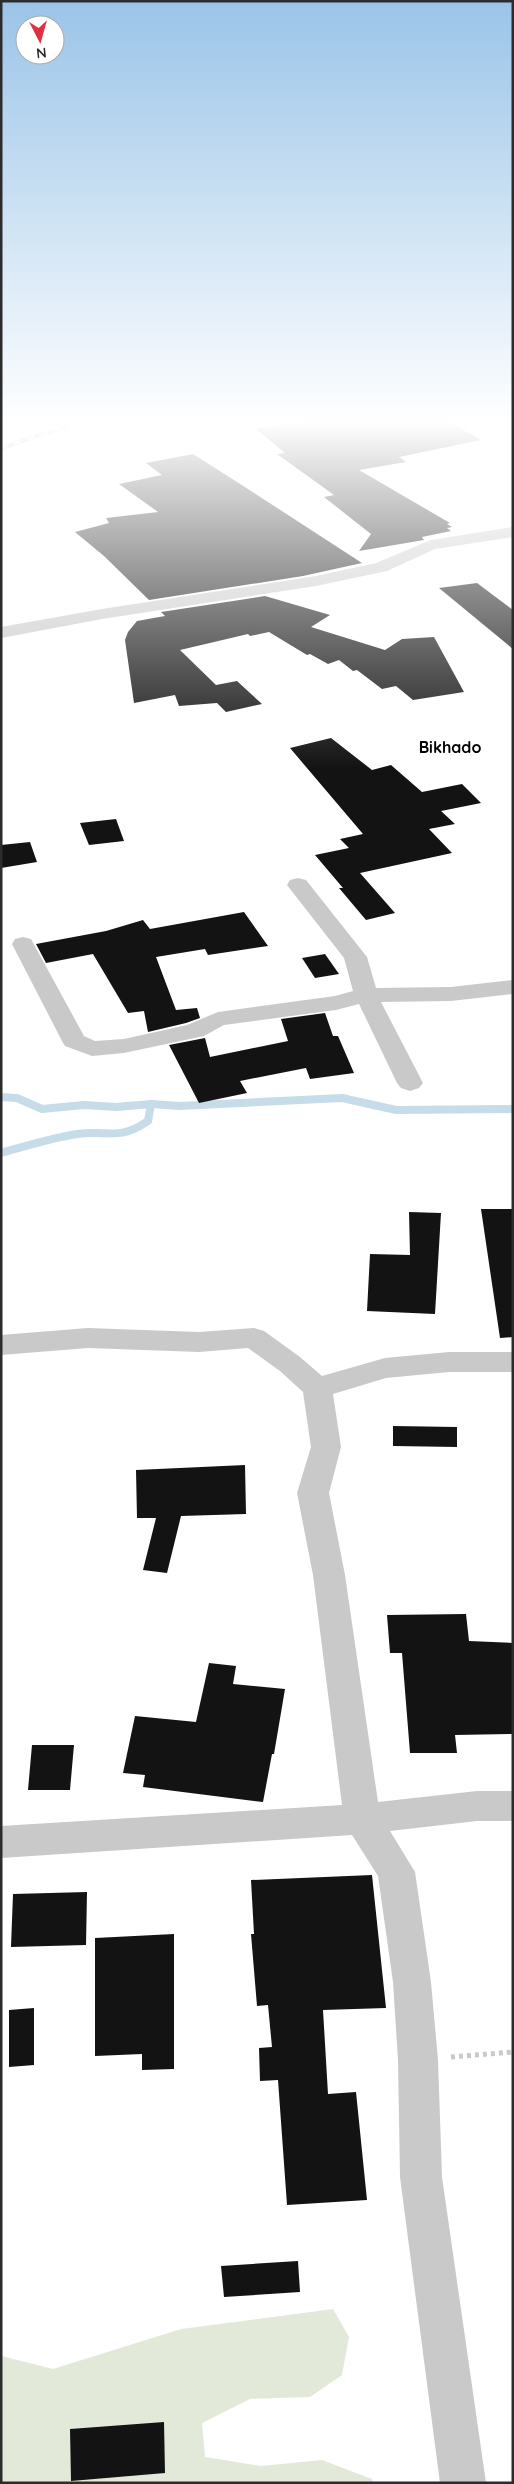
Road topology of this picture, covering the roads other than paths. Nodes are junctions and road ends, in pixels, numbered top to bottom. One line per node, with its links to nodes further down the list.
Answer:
1 (488, 536): 2 (street)
2 (1, 633)
3 (298, 885): 6 (street)
4 (23, 944): 6 (street)
5 (513, 987): 6 (street)
6 (366, 995): 7 (street)
7 (410, 1082)
8 (1, 1346): 10 (street)
9 (513, 1362): 10 (street)
10 (316, 1388): 12 (street)
11 (513, 1806): 12 (street)
12 (362, 1819): 13 (street); 14 (street)
13 (1, 1842)
14 (463, 2483)

